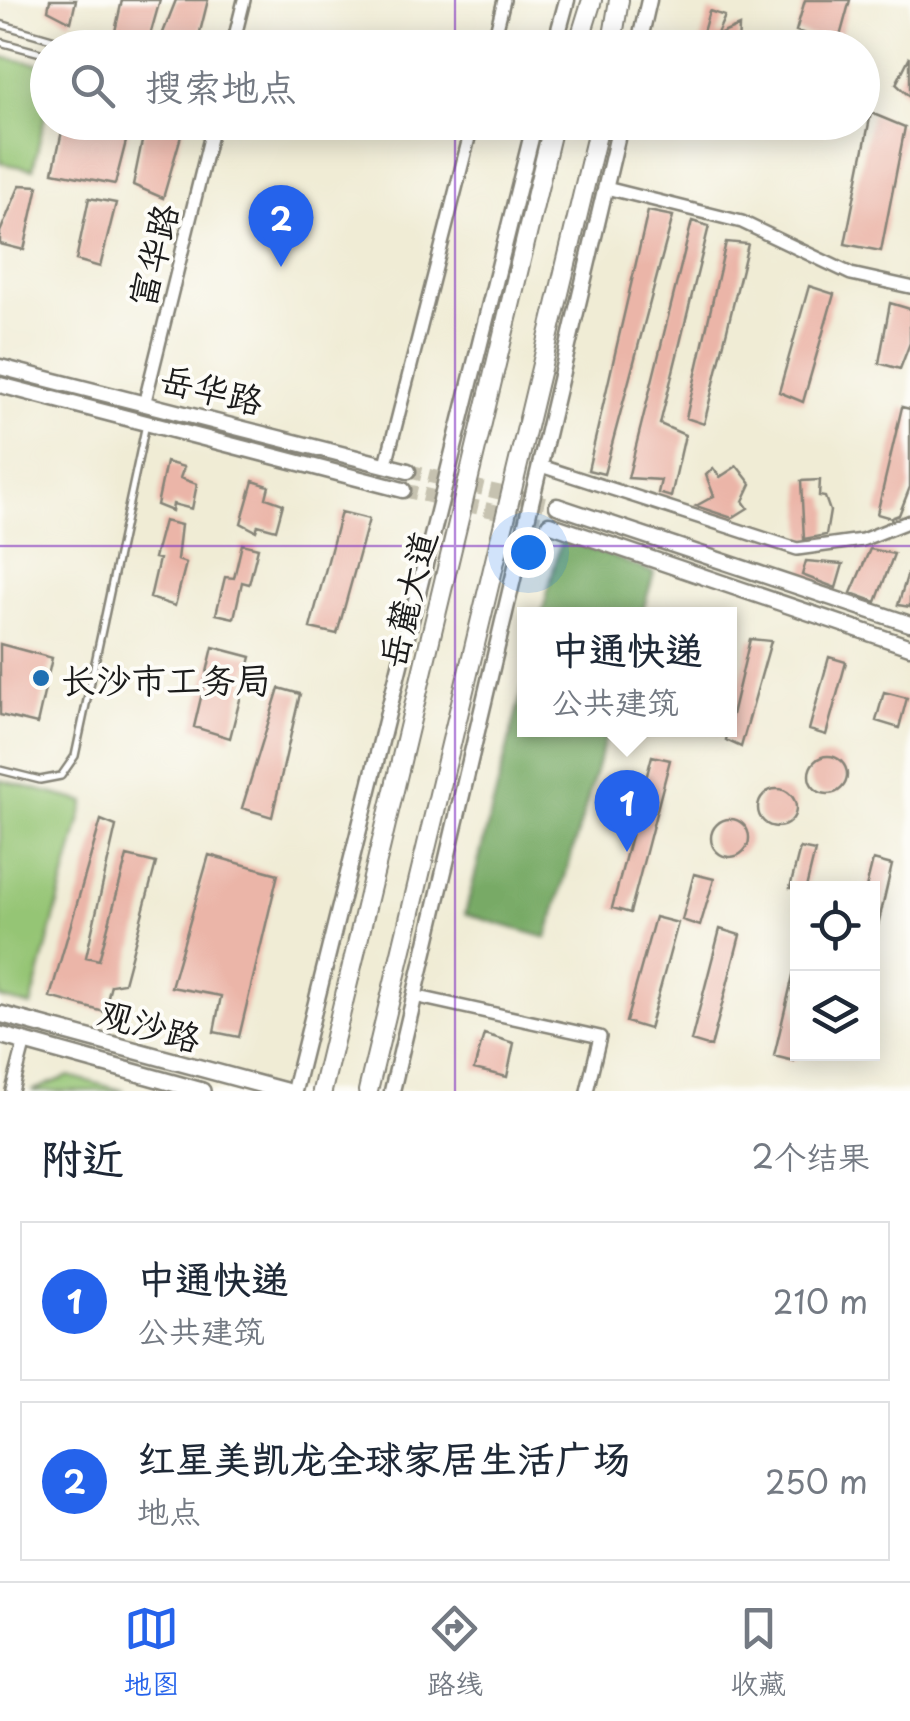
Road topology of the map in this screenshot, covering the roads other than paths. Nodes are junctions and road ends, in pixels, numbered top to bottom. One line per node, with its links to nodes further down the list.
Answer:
1 (244, 0): 8 (street)
2 (504, 0): 9 (street)
3 (568, 0): 10 (street)
4 (592, 0): 11 (highway)
5 (619, 0): 12 (highway)
6 (649, 0): 13 (street)
7 (0, 24): 14 (lane)
8 (236, 30)
9 (496, 30)
10 (560, 30)
11 (583, 30)
12 (615, 30)
13 (641, 30)
14 (30, 33)
15 (0, 42): 16 (lane)
16 (30, 50)
17 (210, 140): 27 (street, 富华路)
18 (469, 140): 29 (street)
19 (544, 140): 46 (street)
20 (544, 140): 47 (highway, 岳麓大道)
21 (596, 140): 48 (highway)
22 (617, 140): 23 (street)
23 (606, 188): 24 (street); 30 (street)
24 (910, 287)
25 (0, 366): 27 (street, 岳华路)
26 (0, 385): 28 (street, 岳华路)
27 (145, 402): 29 (street, 岳华路)
28 (146, 423): 32 (street, 岳华路); 38 (lane)
29 (386, 464): 31 (street, 岳华路)
30 (541, 466): 34 (street); 39 (street)
31 (408, 470)
32 (402, 490)
33 (557, 506): 36 (street)
34 (910, 521)
35 (549, 524): 37 (street)
36 (910, 624)
37 (910, 647)
38 (0, 770)
39 (414, 996): 49 (street); 50 (street)
40 (0, 1014): 45 (main road, 观沙路)
41 (0, 1035): 42 (main road, 观沙路)
42 (25, 1041): 43 (street); 44 (main road, 观沙路)
43 (12, 1091)
44 (202, 1091)
45 (285, 1091)
46 (294, 1091)
47 (322, 1091)
48 (368, 1091)
49 (392, 1091)
50 (587, 1091)

